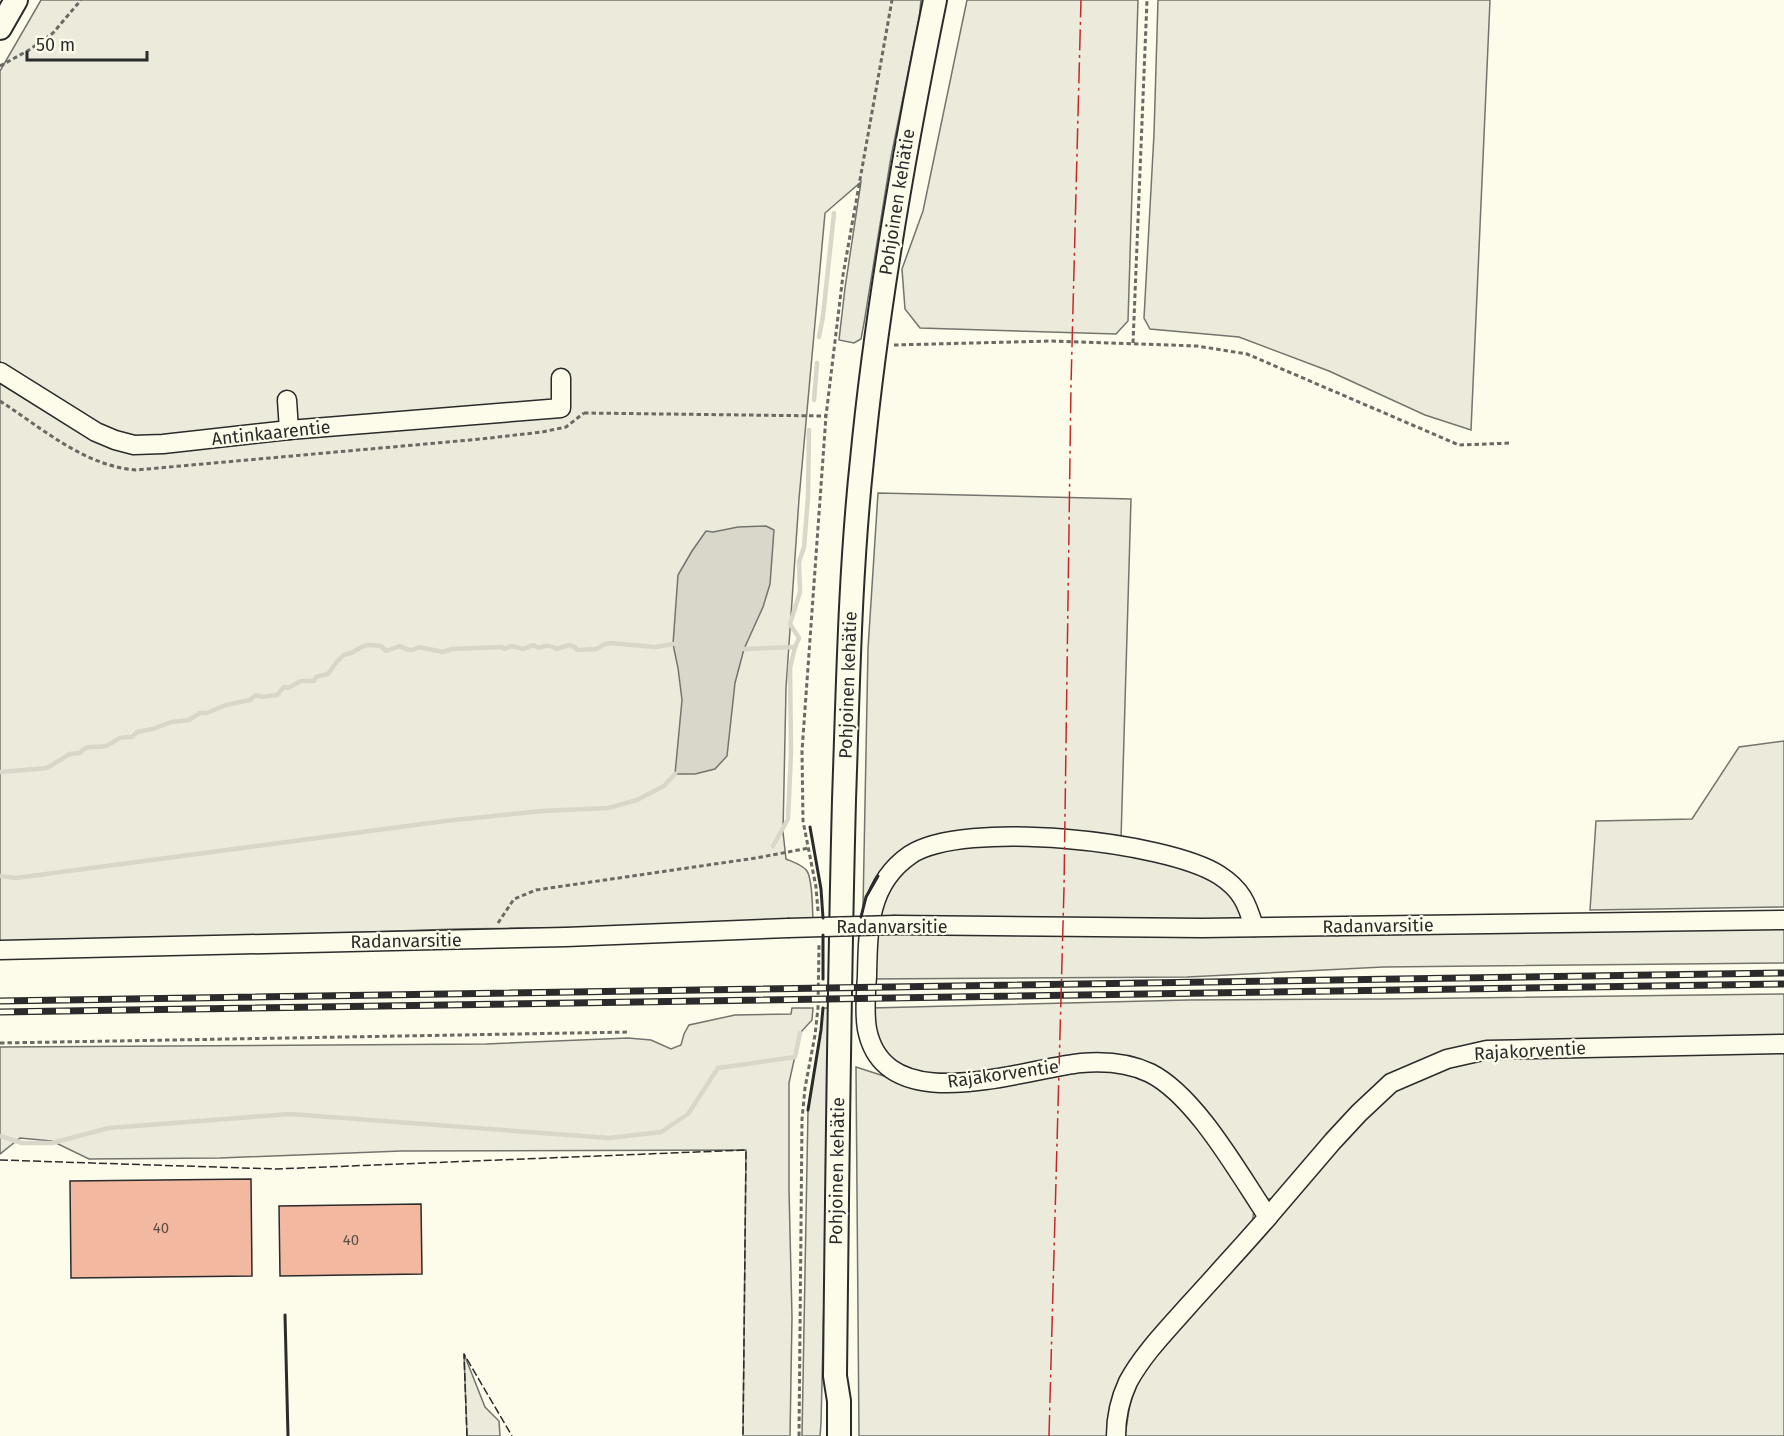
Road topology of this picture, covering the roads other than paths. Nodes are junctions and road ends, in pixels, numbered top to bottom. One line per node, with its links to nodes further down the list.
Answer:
1 (16, 0): 3 (main road)
2 (935, 0): 13 (main road, Pohjoinen kehätie)
3 (0, 28)
4 (0, 372): 7 (street, Antinkaarentie)
5 (561, 378): 7 (street, Antinkaarentie)
6 (287, 400): 7 (street)
7 (289, 430)
8 (1784, 920): 9 (street, Radanvarsitie)
9 (1254, 927): 10 (street, Radanvarsitie, bridge); 12 (street, Rajakorventie)
10 (0, 950)
11 (1784, 1044): 12 (street, Rajakorventie)
12 (1268, 1217): 16 (street, Rajakorventie)
13 (834, 1376): 14 (main road, Pohjoinen kehätie); 15 (main road, Pohjoinen kehätie)
14 (828, 1436)
15 (839, 1436)
16 (1116, 1436)

